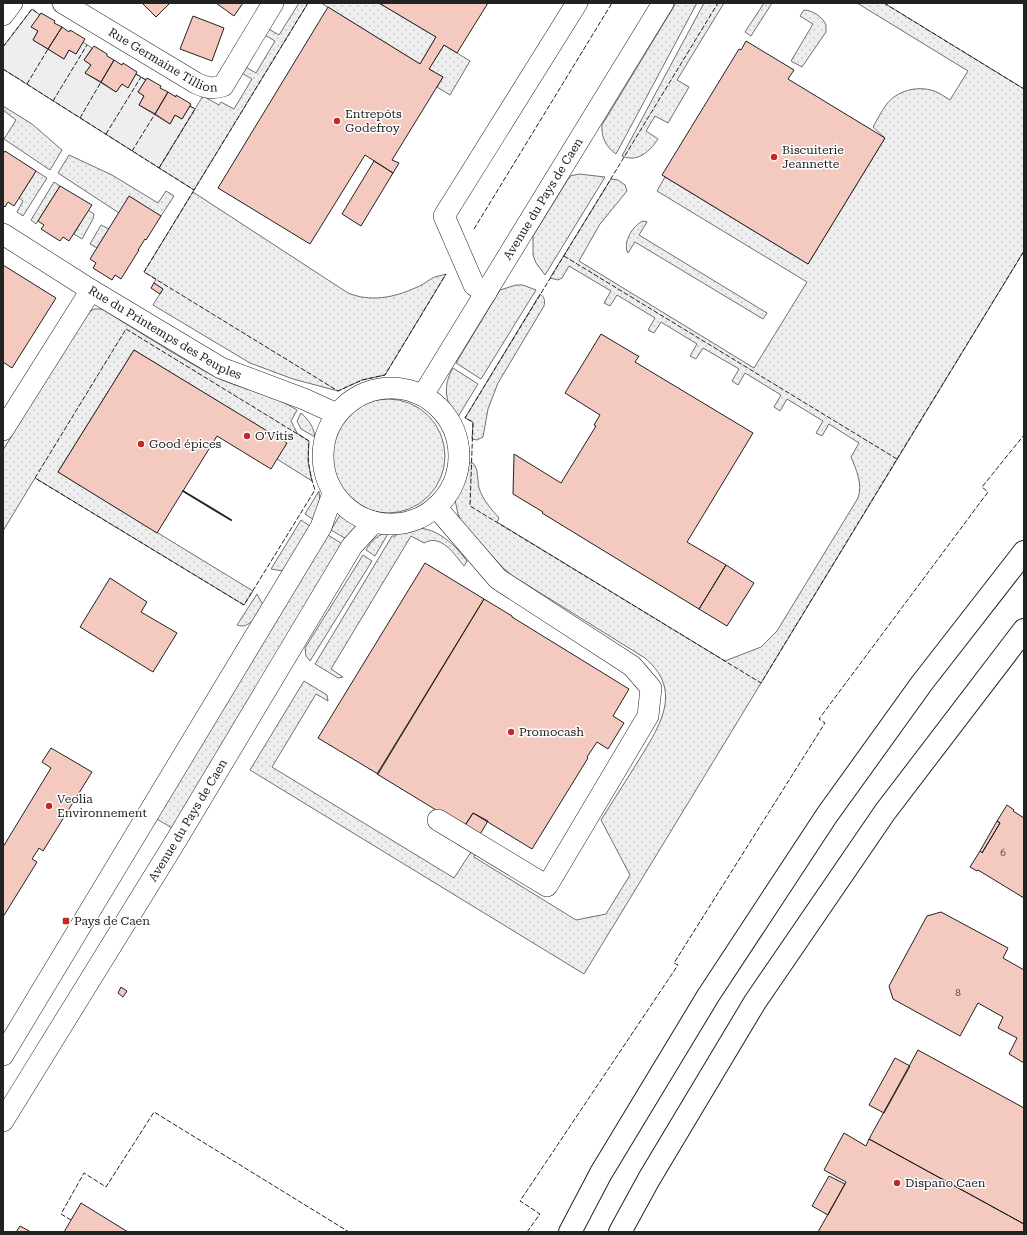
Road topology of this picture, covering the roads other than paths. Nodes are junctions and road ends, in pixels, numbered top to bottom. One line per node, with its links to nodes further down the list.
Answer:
1 (12, 3): 6 (street)
2 (63, 3): 3 (street, Rue Germaine Tillion)
3 (273, 3)
4 (577, 3): 9 (street)
5 (663, 3): 9 (street, Avenue du Pays de Caen)
6 (3, 15)
7 (3, 234): 8 (street, Rue du Printemps des Peuples)
8 (91, 290): 11 (street, Rue du Printemps des Peuples); 12 (street)
9 (486, 293): 10 (street, Avenue du Pays de Caen)
10 (423, 395): 11 (street); 14 (street)
11 (337, 414): 13 (street)
12 (3, 430)
13 (333, 493): 15 (street); 19 (street)
14 (436, 507): 15 (street); 18 (street)
15 (374, 522): 20 (street, Avenue du Pays de Caen)
16 (1024, 552): 21 (main road)
17 (1024, 630): 22 (main road)
18 (438, 820)
19 (3, 1055)
20 (3, 1120)
21 (570, 1232)
22 (620, 1232)

